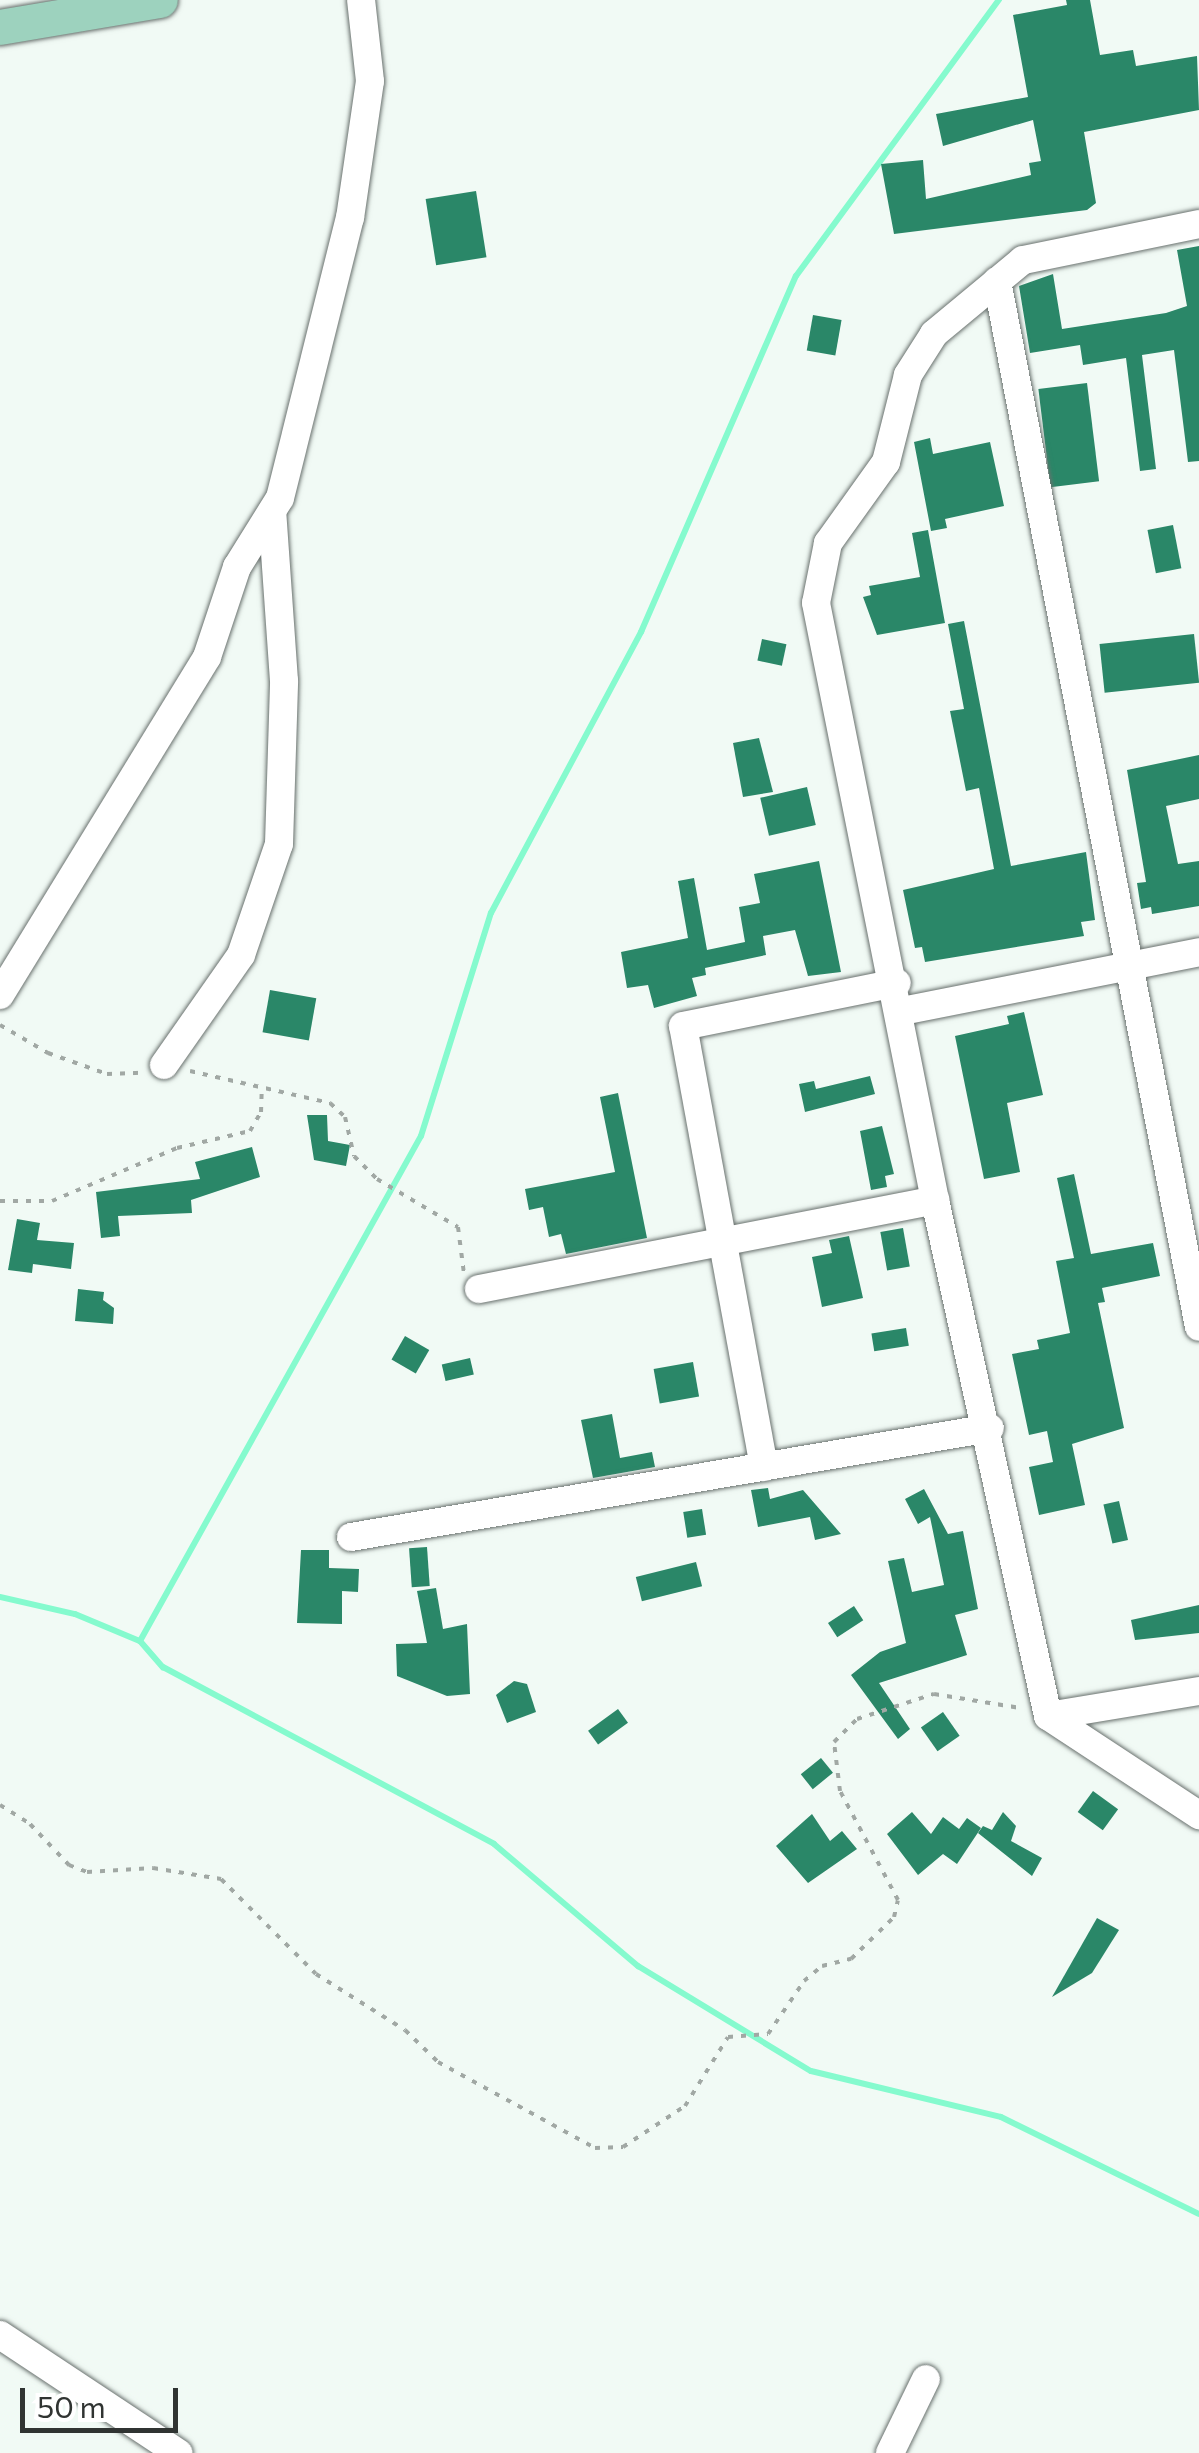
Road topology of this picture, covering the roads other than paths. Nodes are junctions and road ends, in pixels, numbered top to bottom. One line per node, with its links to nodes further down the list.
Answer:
1 (160, 0): 3 (main road)
2 (361, 0): 6 (street)
3 (0, 27)
4 (1199, 224): 5 (street)
5 (996, 281): 8 (street); 9 (street)
6 (272, 511): 10 (street); 12 (street)
7 (1199, 952): 8 (street)
8 (1126, 967): 11 (street); 16 (street)
9 (897, 983): 11 (street); 14 (street)
10 (0, 994)
11 (902, 1011): 13 (street)
12 (164, 1065)
13 (935, 1200): 14 (street); 17 (street)
14 (722, 1240): 15 (street); 18 (street)
15 (479, 1289)
16 (1199, 1327)
17 (990, 1428): 18 (street); 21 (street)
18 (764, 1467): 19 (street)
19 (351, 1537)
20 (1199, 1691): 21 (street)
21 (1048, 1716): 22 (street)
22 (1199, 1815)
23 (0, 2335): 25 (street)
24 (926, 2379): 26 (street)
25 (178, 2453)
26 (890, 2453)

